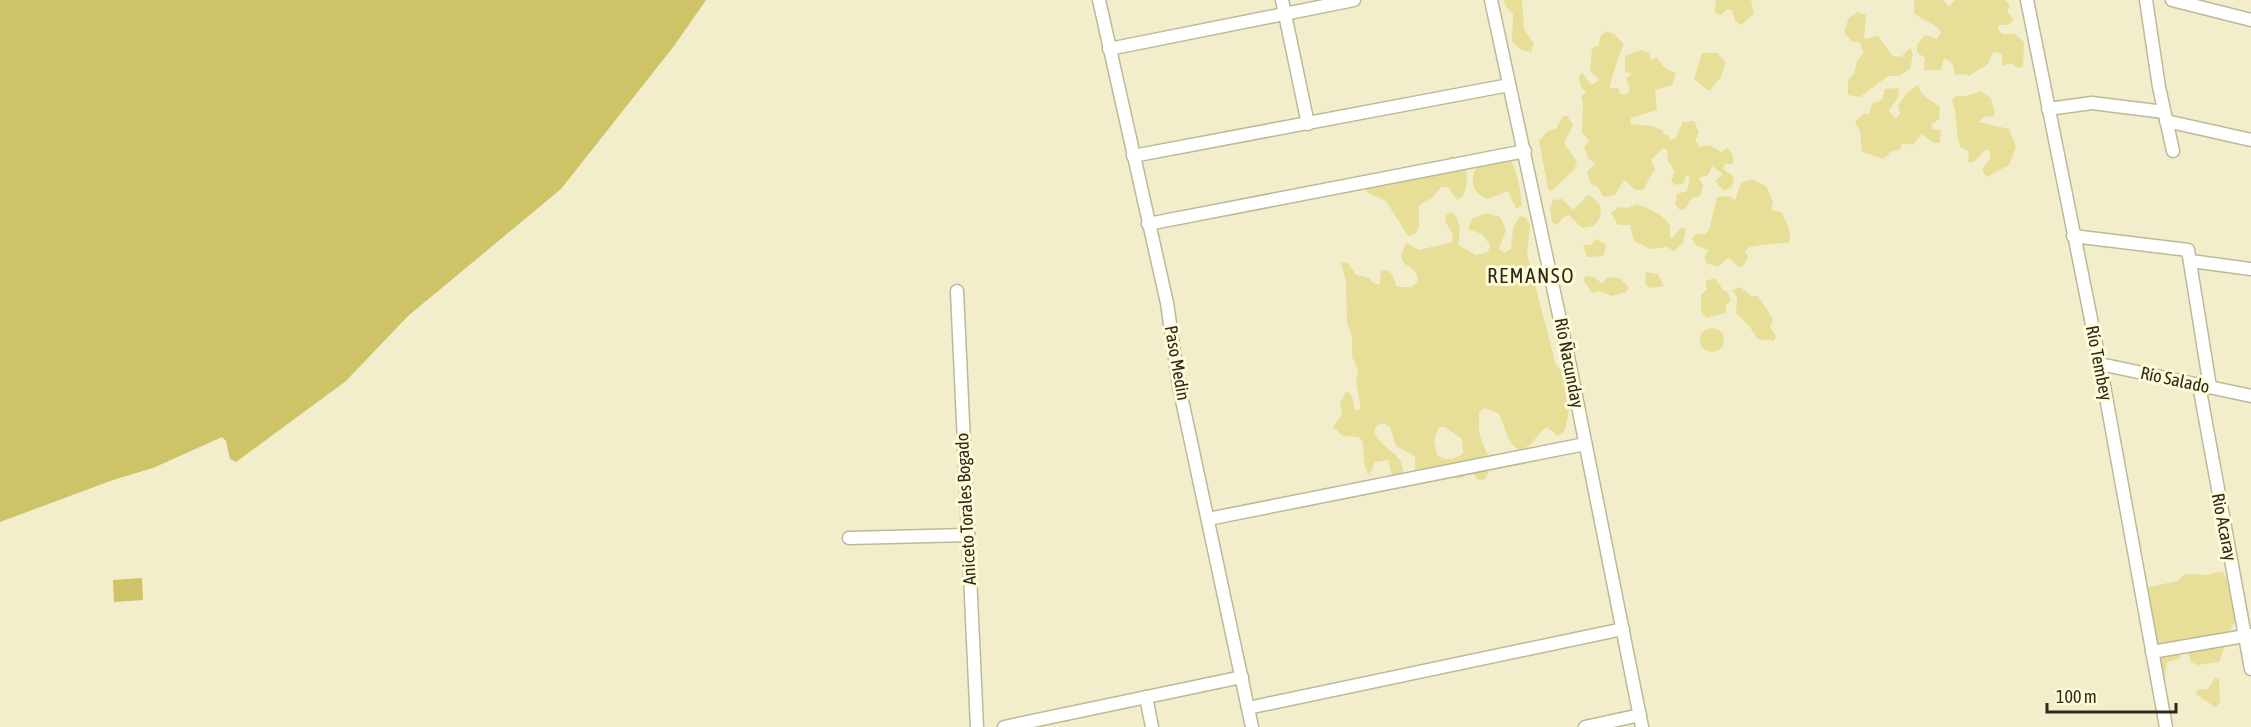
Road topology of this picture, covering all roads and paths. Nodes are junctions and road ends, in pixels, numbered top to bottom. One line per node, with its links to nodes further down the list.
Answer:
1 (1099, 0): 10 (street, Paso Medin)
2 (1282, 0): 8 (street)
3 (1354, 0): 8 (street)
4 (1491, 0): 11 (street, Río Ñacunday)
5 (2027, 0): 12 (street, Río Tembey)
6 (2146, 0): 13 (street)
7 (2172, 0): 9 (street)
8 (1284, 14): 10 (street); 14 (street)
9 (2251, 20)
10 (1109, 49): 18 (street, Paso Medin)
11 (1509, 85): 14 (street); 16 (street, Río Ñacunday)
12 (2048, 109): 13 (street); 20 (street, Río Tembey)
13 (2165, 117): 15 (street); 17 (street)
14 (1308, 124): 18 (street)
15 (2251, 140)
16 (1525, 151): 19 (street); 27 (street, Río Ñacunday)
17 (2173, 151)
18 (1133, 156): 19 (street, Paso Medin)
19 (1148, 224): 28 (street, Paso Medin)
20 (2073, 236): 21 (street); 24 (street, Río Tembey)
21 (2191, 261): 22 (street); 25 (street, Rio Acaray)
22 (2251, 269)
23 (957, 291): 29 (street, Aniceto Torales Bogado)
24 (2100, 364): 25 (street, Río Salado); 33 (street, Río Tembey)
25 (2205, 386): 26 (street, Río Salado); 32 (street, Rio Acaray)
26 (2251, 396)
27 (1585, 444): 28 (street); 31 (street, Río Ñacunday)
28 (1208, 519): 35 (street, Paso Medin)
29 (967, 535): 30 (street); 40 (street, Aniceto Torales Bogado)
30 (849, 538)
31 (1623, 629): 37 (street); 38 (street, Río Ñacunday)
32 (2248, 635): 33 (street); 34 (street, Rio Acaray)
33 (2152, 652): 45 (street, Río Tembey)
34 (2251, 669)
35 (1242, 677): 36 (street); 37 (street, Paso Medin)
36 (1146, 697): 39 (street); 42 (street)
37 (1248, 708): 43 (street, Paso Medin)
38 (1641, 721): 44 (street)
39 (1048, 722): 41 (street)
40 (977, 727)
41 (1004, 727)
42 (1152, 727)
43 (1252, 727)
44 (1585, 727)
45 (2166, 727)

